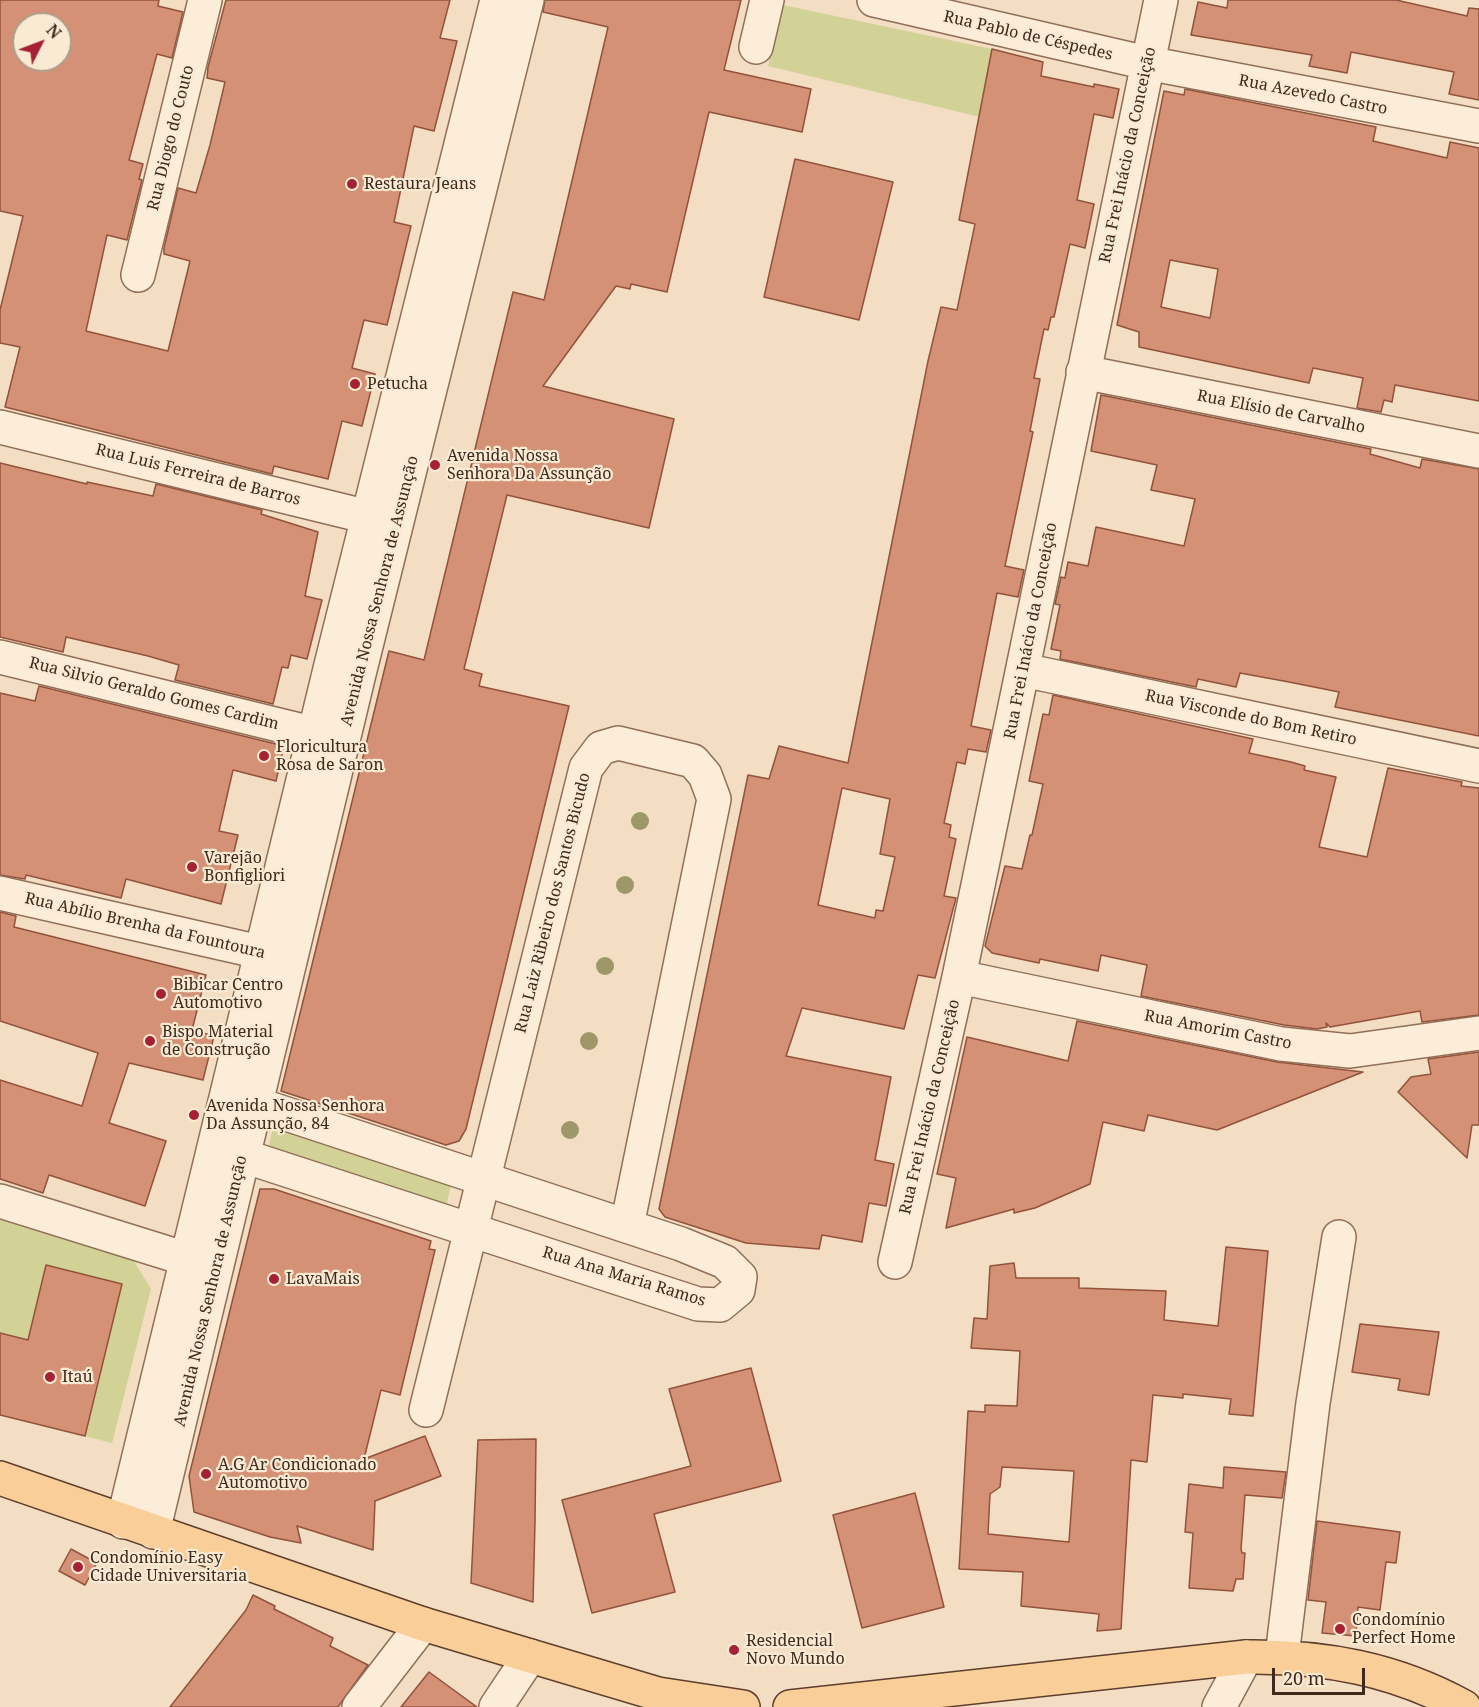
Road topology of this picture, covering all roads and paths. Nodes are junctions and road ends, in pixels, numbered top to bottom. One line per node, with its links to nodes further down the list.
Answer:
1 (205, 0): 10 (street, Rua Diogo do Couto)
2 (497, 0): 14 (street, Avenida Nossa Senhora de Assunção)
3 (527, 0): 14 (street, Avenida Nossa Senhora de Assunção)
4 (767, 0): 7 (street)
5 (1161, 0): 8 (street, Rua Frei Inácio da Conceição)
6 (888, 2): 8 (street, Rua Pablo de Céspedes)
7 (756, 47)
8 (1147, 63): 9 (street, Rua Azevedo Castro); 11 (street, Rua Frei Inácio da Conceição)
9 (1479, 126)
10 (138, 275)
11 (1083, 372): 13 (street, Rua Elísio de Carvalho); 16 (street, Rua Frei Inácio da Conceição)
12 (0, 427): 14 (street, Rua Luis Ferreira de Barros)
13 (1479, 451)
14 (383, 521): 17 (street, Avenida Nossa Senhora de Assunção)
15 (0, 657): 17 (street, Rua Silvio Geraldo Gomes Cardim)
16 (1023, 670): 18 (street, Rua Visconde do Bom Retiro); 21 (street, Rua Frei Inácio da Conceição)
17 (329, 737): 20 (street, Avenida Nossa Senhora de Assunção)
18 (1479, 766)
19 (0, 893): 20 (street, Rua Abílio Brenha da Fountoura)
20 (276, 956): 23 (street, Avenida Nossa Senhora de Assunção)
21 (959, 977): 22 (street, Rua Amorim Castro); 30 (street, Rua Frei Inácio da Conceição)
22 (1479, 1033)
23 (242, 1099): 24 (street, Avenida Nossa Senhora de Assunção); 25 (street, Rua Ana Maria Ramos)
24 (229, 1151): 28 (street, Rua Ana Maria Ramos); 31 (street, Avenida Nossa Senhora de Assunção)
25 (484, 1178): 27 (street, Rua Ana Maria Ramos); 27 (street, Rua Laiz Ribeiro dos Santos Bicudo); 28 (street, Rua Laiz Ribeiro dos Santos Bicudo)
26 (0, 1201): 31 (street)
27 (627, 1226): 28 (street, Rua Ana Maria Ramos)
28 (471, 1229): 32 (street, Rua Laiz Ribeiro dos Santos Bicudo)
29 (1339, 1237): 37 (street)
30 (895, 1262)
31 (202, 1264): 34 (street, Avenida Nossa Senhora de Assunção)
32 (426, 1410)
33 (0, 1478): 34 (main road)
34 (138, 1527): 35 (main road)
35 (423, 1624): 36 (main road); 39 (street)
36 (530, 1656): 40 (street); 41 (main road)
37 (1282, 1656): 38 (main road); 44 (main road)
38 (1246, 1657): 42 (main road); 43 (street)
39 (359, 1707)
40 (496, 1707)
41 (743, 1707)
42 (790, 1707)
43 (1219, 1707)
44 (1464, 1707)

